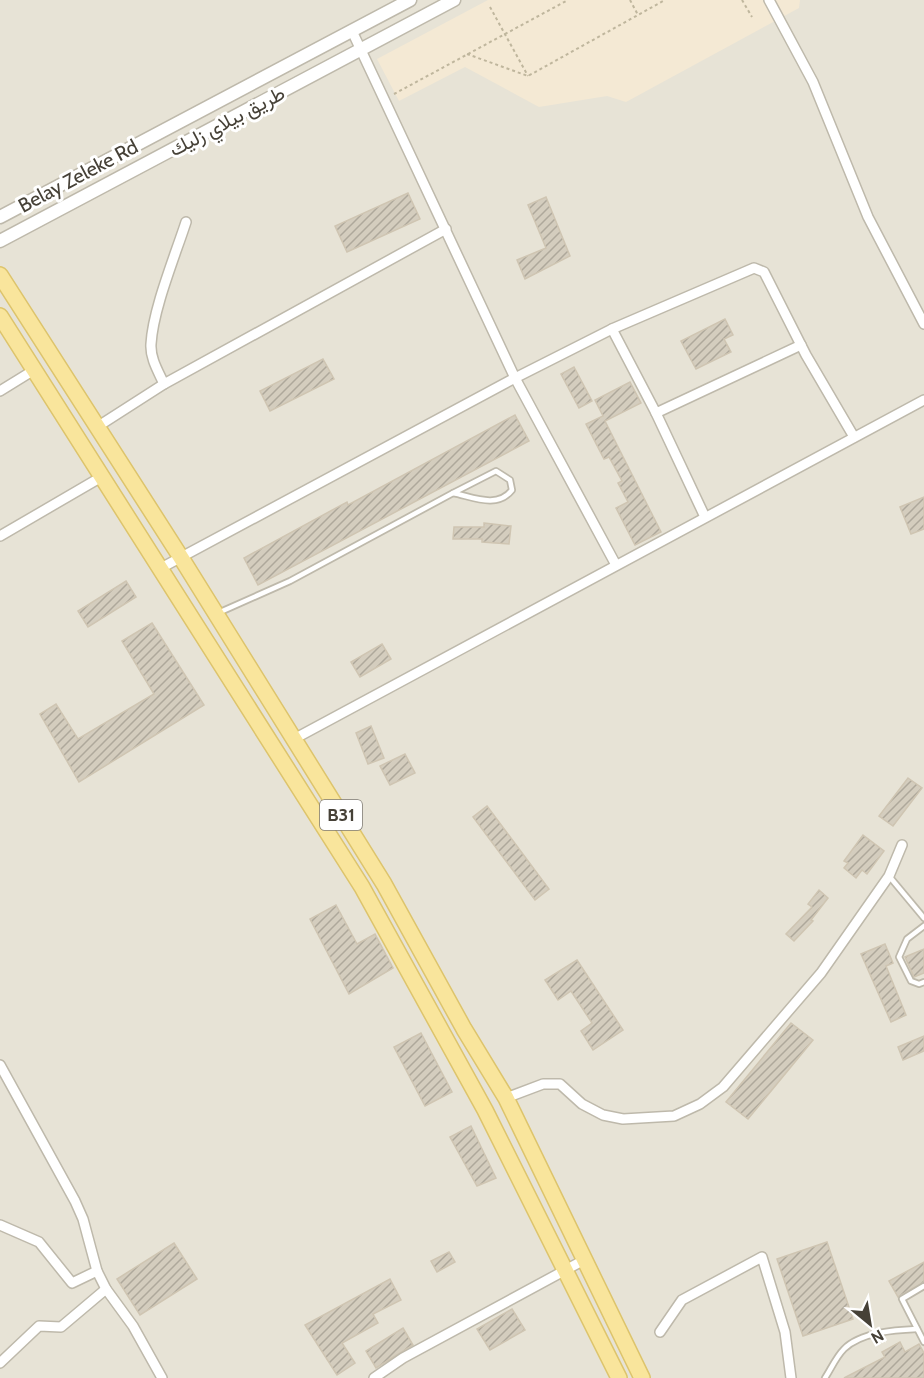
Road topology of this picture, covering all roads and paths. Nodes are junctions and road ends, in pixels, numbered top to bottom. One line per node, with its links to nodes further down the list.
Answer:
1 (410, 0): 11 (street, Belay Zeleke Rd)
2 (454, 0): 13 (street, طريق بيلاي زليك)
3 (568, 0): 12 (path)
4 (630, 0): 9 (path)
5 (665, 0): 9 (path)
6 (742, 0): 10 (path)
7 (769, 0): 23 (street)
8 (490, 7): 12 (path)
9 (638, 15): 15 (path)
10 (752, 17)
11 (352, 31): 13 (street); 17 (street, Belay Zeleke Rd)
12 (505, 34): 14 (path); 15 (path)
13 (362, 49): 16 (street); 20 (street, طريق بيلاي زليك)
14 (467, 54): 15 (path); 16 (path)
15 (528, 75)
16 (386, 98): 19 (street)
17 (0, 217)
18 (186, 222): 28 (street)
19 (446, 229): 27 (street); 28 (street)
20 (0, 241)
21 (0, 274): 32 (main road, B31)
22 (0, 316): 26 (main road, B31)
23 (924, 324)
24 (612, 328): 25 (street); 27 (street); 31 (street)
25 (801, 345): 31 (street); 33 (street)
26 (34, 370): 29 (street); 34 (main road, B31)
27 (515, 378): 38 (street); 39 (street)
28 (164, 384): 32 (street)
29 (0, 391)
30 (924, 400): 33 (street)
31 (656, 413): 36 (street)
32 (97, 427): 38 (main road, B31)
33 (854, 437): 36 (street)
34 (103, 476): 37 (street); 40 (main road, B31)
35 (453, 493): 35 (lane); 41 (lane)
36 (705, 517): 39 (street)
37 (0, 536)
38 (180, 556): 40 (street); 41 (main road, B31)
39 (616, 565): 42 (street)
40 (161, 568): 44 (main road, B31)
41 (215, 614): 42 (main road, B31)
42 (294, 739): 43 (main road, B31)
43 (316, 776): 44 (main road); 51 (main road, B31)
44 (300, 786): 54 (main road, B31)
45 (902, 845): 46 (street)
46 (889, 876): 47 (lane); 51 (street)
47 (924, 918)
48 (924, 926): 49 (lane)
49 (924, 982)
50 (0, 1065): 55 (street)
51 (506, 1098): 53 (main road, B31)
52 (0, 1225): 55 (street)
53 (584, 1260): 54 (street); 65 (main road, B31)
54 (565, 1270): 63 (street); 64 (main road, B31)
55 (97, 1271): 57 (street)
56 (924, 1286): 58 (lane)
57 (106, 1289): 61 (street); 62 (street)
58 (917, 1329): 60 (lane); 67 (lane)
59 (660, 1332): 66 (street)
60 (924, 1342)
61 (0, 1363)
62 (162, 1378)
63 (374, 1378)
64 (619, 1378)
65 (642, 1378)
66 (791, 1378)
67 (825, 1378)

